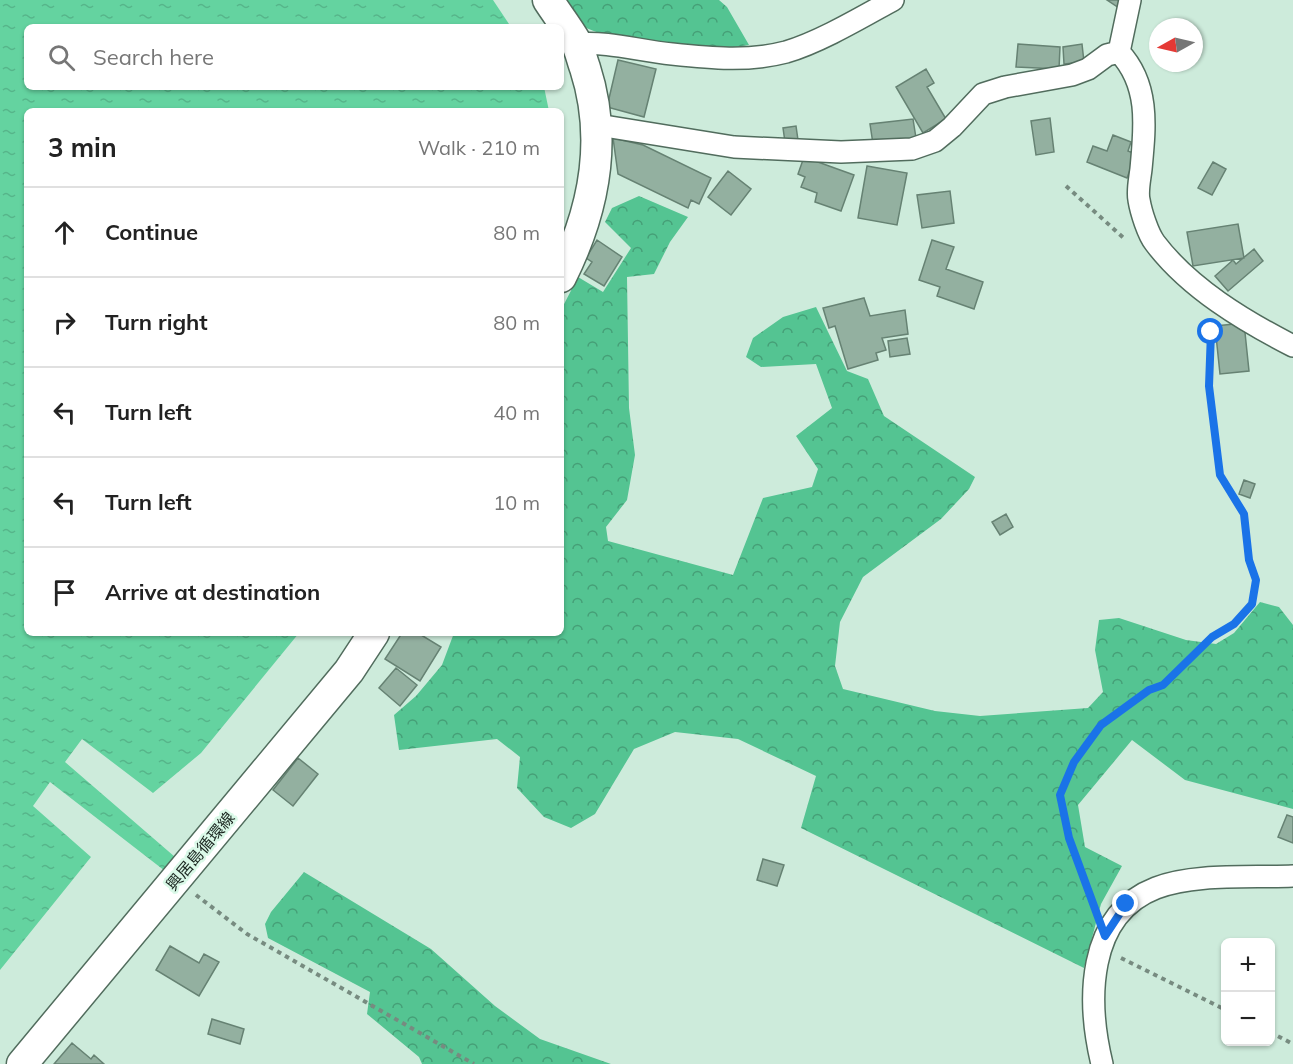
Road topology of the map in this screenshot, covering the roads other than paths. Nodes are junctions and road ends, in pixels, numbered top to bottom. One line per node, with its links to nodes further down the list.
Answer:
1 (548, 0): 4 (main road)
2 (893, 0): 6 (street)
3 (1130, 0): 7 (street)
4 (564, 24)
5 (564, 24): 6 (main road)
6 (577, 44): 8 (main road)
7 (1119, 52): 8 (street); 10 (street)
8 (598, 125): 9 (main road)
9 (564, 271)
10 (1293, 346)
11 (372, 636): 13 (main road, 興居島循環線)
12 (1293, 876): 14 (street)
13 (22, 1064)
14 (1102, 1064)

